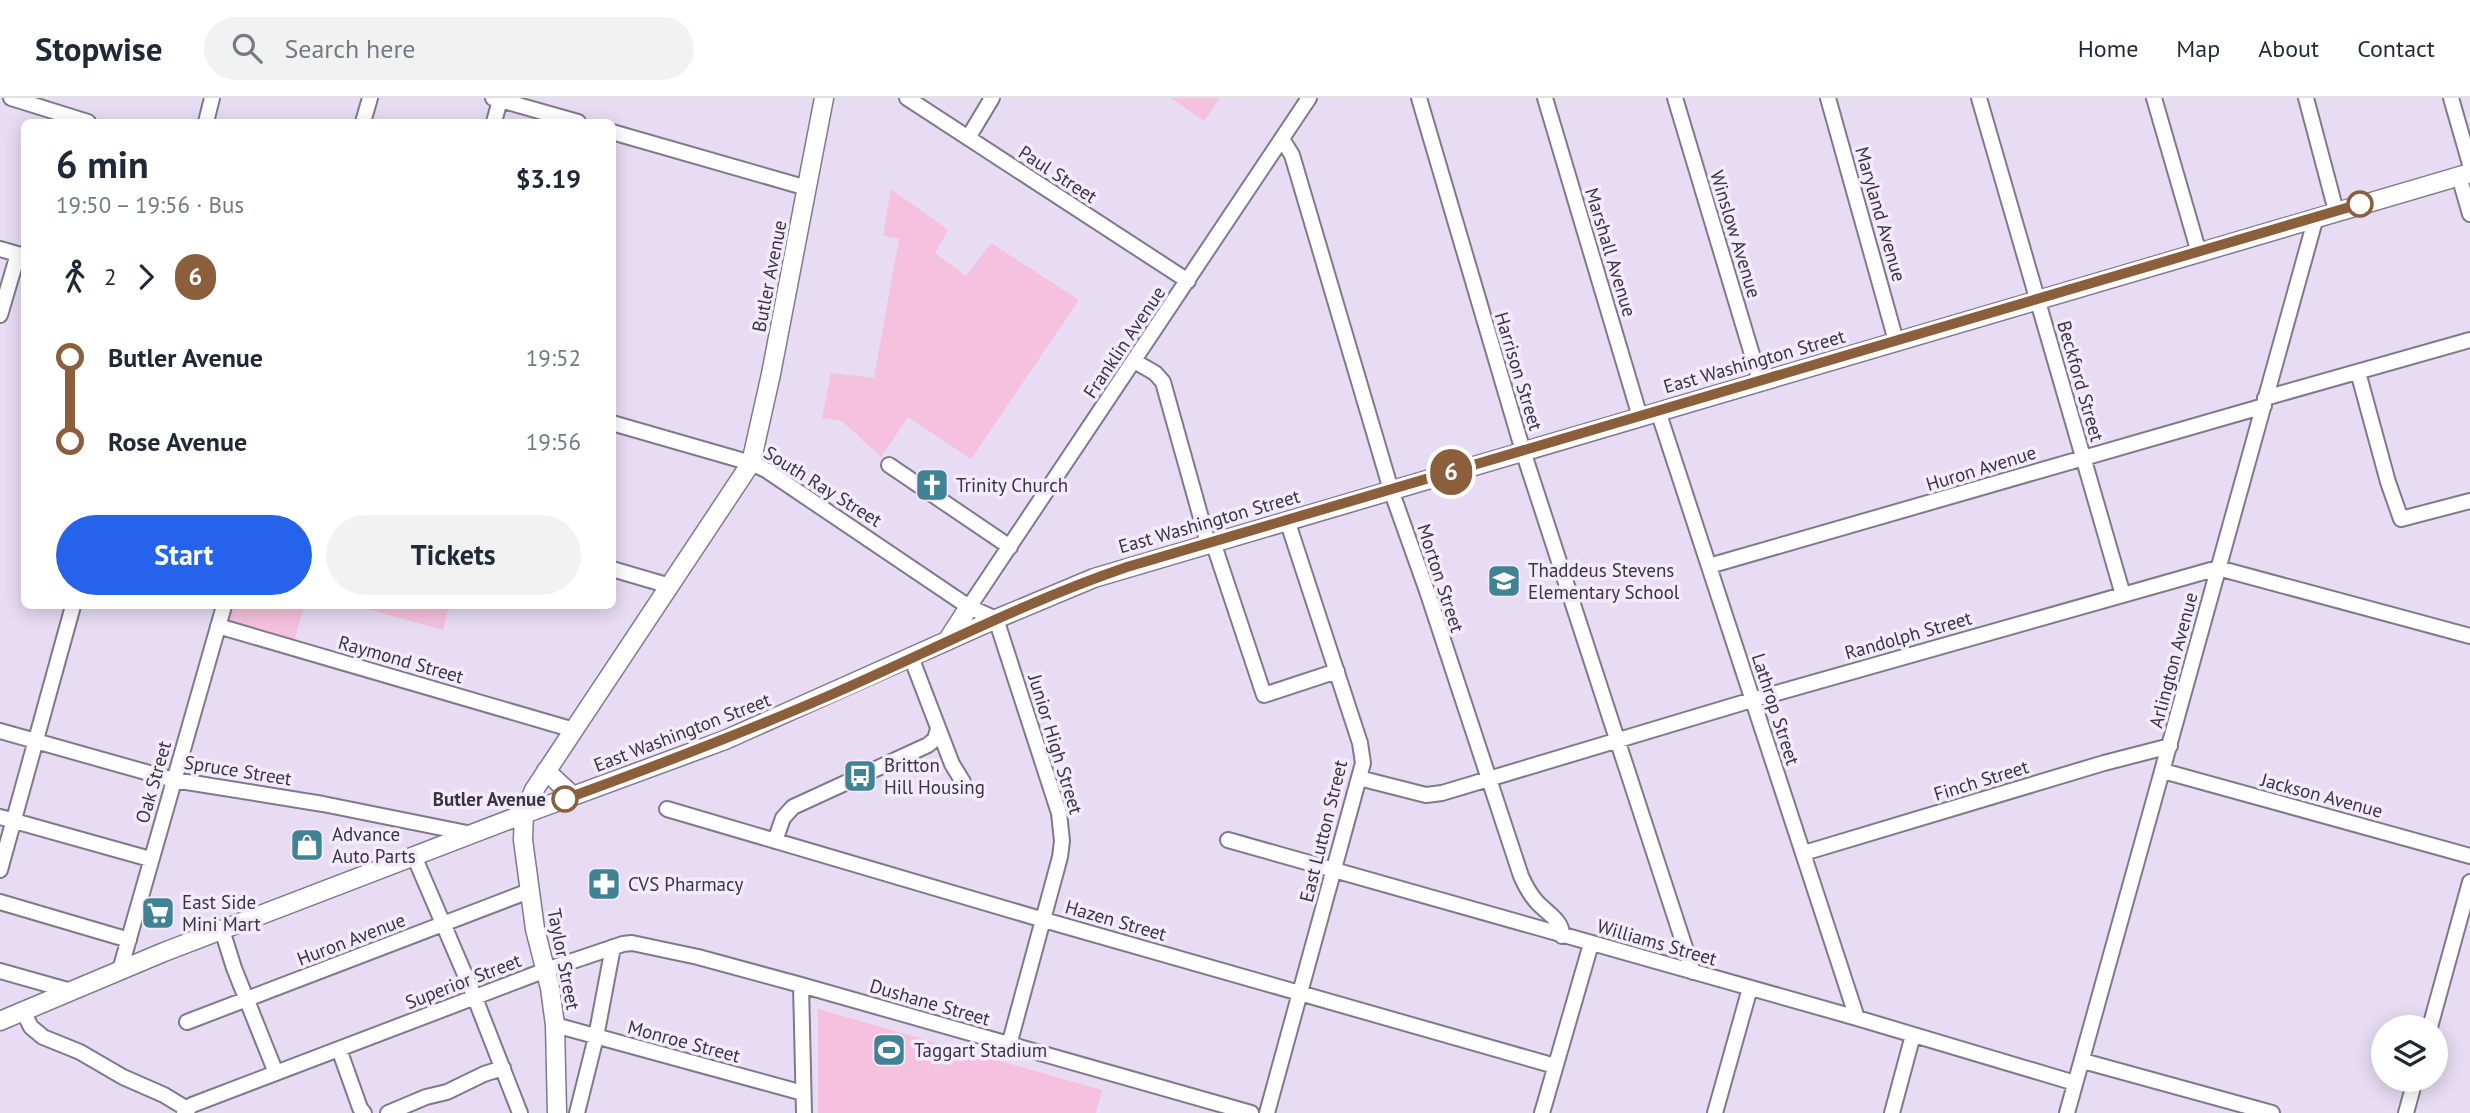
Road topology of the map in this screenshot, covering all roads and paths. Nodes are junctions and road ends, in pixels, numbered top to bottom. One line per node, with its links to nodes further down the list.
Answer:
1 (11, 98): 17 (street)
2 (212, 98): 18 (street)
3 (370, 98): 19 (street)
4 (824, 98): 26 (main road, Butler Avenue)
5 (907, 98): 23 (street, Paul Street)
6 (992, 98): 23 (street)
7 (1309, 98): 24 (street, Franklin Avenue)
8 (1419, 98): 45 (street, Harrison Street)
9 (1545, 98): 43 (street, Marshall Avenue)
10 (1675, 98): 40 (street, Winslow Avenue)
11 (1828, 98): 37 (street, Maryland Avenue)
12 (1979, 98): 34 (street, Beckford Street)
13 (2154, 98): 31 (street)
14 (2306, 98): 27 (street)
15 (2451, 98): 25 (street)
16 (497, 99): 20 (street); 21 (street)
17 (78, 119)
18 (207, 119)
19 (364, 119)
20 (494, 119)
21 (567, 119)
22 (616, 133): 26 (street)
23 (968, 138): 33 (street, Paul Street)
24 (1282, 139): 33 (street, Franklin Avenue); 49 (street, Morton Street)
25 (2466, 171): 27 (main road, East Washington Street); 28 (street)
26 (807, 188): 47 (main road, Butler Avenue)
27 (2336, 211): 29 (main road, East Washington Street)
28 (2470, 214)
29 (2316, 217): 31 (main road, East Washington Street); 41 (street, Arlington Avenue)
30 (0, 249): 32 (street)
31 (2199, 253): 34 (main road, East Washington Street)
32 (21, 255): 35 (street)
33 (1188, 281): 38 (street, Franklin Avenue)
34 (2038, 300): 37 (main road, East Washington Street); 46 (street, Beckford Street)
35 (0, 315)
36 (2470, 340): 39 (street, Huron Avenue)
37 (1896, 341): 40 (main road, East Washington Street)
38 (1134, 361): 52 (street); 53 (street, Franklin Avenue)
39 (2358, 372): 41 (street, Huron Avenue); 50 (street)
40 (1760, 381): 42 (main road, East Washington Street)
41 (2265, 402): 46 (street, Huron Avenue); 55 (street, Arlington Avenue)
42 (1658, 411): 43 (main road, East Washington Street); 54 (street, Lathrop Street)
43 (1640, 417): 45 (main road, East Washington Street)
44 (616, 424): 47 (street, South Ray Street)
45 (1523, 451): 49 (main road, East Washington Street); 72 (street, Harrison Street)
46 (2083, 457): 54 (street, Huron Avenue); 58 (street, Beckford Street)
47 (751, 463): 57 (main road, Butler Avenue); 59 (street, South Ray Street)
48 (889, 465): 53 (street)
49 (1391, 490): 51 (main road, East Washington Street); 78 (street, Morton Street)
50 (2470, 501)
51 (1287, 520): 52 (main road, East Washington Street); 67 (street, East Lutton Street)
52 (1211, 542): 62 (main road, East Washington Street); 67 (street)
53 (1010, 547): 59 (street, Franklin Avenue)
54 (1709, 566): 68 (street, Lathrop Street)
55 (2218, 568): 58 (street, Randolph Street); 64 (street); 74 (street, Arlington Avenue)
56 (616, 570): 57 (street)
57 (670, 586): 70 (main road, Butler Avenue)
58 (2123, 594): 68 (street, Randolph Street)
59 (969, 607): 62 (street, South Ray Street); 65 (main road)
60 (72, 609): 73 (street)
61 (223, 609): 63 (street, Oak Street)
62 (996, 619): 65 (main road, East Washington Street); 97 (street, Junior High Street)
63 (218, 626): 70 (street, Raymond Street); 79 (street, Oak Street)
64 (2470, 636)
65 (947, 641): 66 (main road, East Washington Street)
66 (911, 657): 69 (street); 81 (main road, East Washington Street)
67 (1337, 671): 77 (street, East Lutton Street)
68 (1752, 701): 72 (street, Randolph Street); 88 (street, Lathrop Street)
69 (938, 729): 80 (street); 87 (street)
70 (574, 730): 75 (main road, Butler Avenue)
71 (0, 731): 73 (street, Spruce Street)
72 (1618, 740): 78 (street, Randolph Street); 107 (street, Harrison Street)
73 (35, 741): 79 (street, Spruce Street); 84 (street)
74 (2170, 746): 76 (street, Arlington Avenue); 88 (street, Finch Street)
75 (546, 771): 81 (main road); 83 (main road, Butler Avenue)
76 (2163, 771): 90 (street, Jackson Avenue); 124 (street, Arlington Avenue)
77 (1359, 778): 78 (street, Randolph Street); 93 (street, East Lutton Street)
78 (1487, 779): 100 (street, Morton Street)
79 (174, 780): 85 (street, Spruce Street); 91 (street, Oak Street)
80 (963, 782)
81 (573, 796): 83 (main road, East Washington Street)
82 (667, 809): 87 (street, Hazen Street)
83 (524, 814): 85 (main road, East Washington Street); 95 (main road, Taylor Street)
84 (7, 819): 91 (street); 92 (street)
85 (472, 834): 89 (main road, East Washington Street)
86 (1228, 840): 93 (street, Williams Street)
87 (775, 841): 97 (street, Hazen Street)
88 (1804, 853): 116 (street, Lathrop Street)
89 (414, 856): 98 (street); 99 (main road, East Washington Street)
90 (2470, 856)
91 (150, 859): 101 (street, Oak Street)
92 (0, 870)
93 (1334, 871): 100 (street, Williams Street); 111 (street, East Lutton Street)
94 (2470, 883): 115 (street)
95 (529, 891): 98 (street, Huron Avenue); 105 (main road, Taylor Street)
96 (0, 902): 101 (street)
97 (1044, 920): 111 (street, Hazen Street); 122 (street, Junior High Street)
98 (444, 925): 112 (street); 113 (street, Huron Avenue)
99 (222, 930): 104 (main road, East Washington Street); 113 (street)
100 (1562, 936): 102 (street, Williams Street)
101 (129, 940): 104 (street, Oak Street)
102 (1591, 944): 107 (street, Williams Street); 125 (street)
103 (613, 947): 105 (street, Superior Street); 108 (street, Superior Street); 121 (street, Taylor Street)
104 (120, 970): 110 (main road, East Washington Street)
105 (546, 970): 112 (street, Superior Street); 119 (main road, Taylor Street)
106 (0, 971): 110 (street)
107 (1693, 972): 109 (street, Williams Street)
108 (801, 985): 122 (street, Dushane Street); 130 (street)
109 (1750, 988): 116 (street, Williams Street); 141 (street)
110 (71, 991): 114 (main road, East Washington Street)
111 (1301, 992): 125 (street, Hazen Street); 139 (street, East Lutton Street)
112 (475, 998): 123 (street, Superior Street); 126 (street)
113 (247, 1000): 118 (street, Huron Avenue); 127 (street)
114 (23, 1011): 117 (main road, East Washington Street); 131 (street, Superior Street)
115 (2433, 1015)
116 (1857, 1018): 120 (street, Williams Street)
117 (0, 1021)
118 (187, 1022)
119 (555, 1025): 121 (street, Monroe Street); 135 (main road, Taylor Street)
120 (1913, 1035): 128 (street, Williams Street); 142 (street)
121 (596, 1037): 130 (street, Monroe Street); 136 (street, Taylor Street)
122 (1009, 1045): 138 (street, Dushane Street)
123 (339, 1049): 127 (street, Superior Street); 132 (street)
124 (2082, 1061): 128 (street, Arlington Avenue); 144 (street)
125 (1555, 1066): 140 (street)
126 (503, 1068): 133 (street); 134 (street)
127 (276, 1073): 131 (street, Superior Street)
128 (2076, 1083): 143 (street, Arlington Avenue)
129 (2412, 1092): 145 (street)
130 (803, 1093): 137 (street)
131 (186, 1111)
132 (364, 1113)
133 (388, 1113)
134 (520, 1113)
135 (557, 1113)
136 (577, 1113)
137 (803, 1113)
138 (1251, 1113)
139 (1267, 1113)
140 (1542, 1113)
141 (1715, 1113)
142 (1892, 1113)
143 (2067, 1113)
144 (2272, 1113)
145 (2406, 1113)

